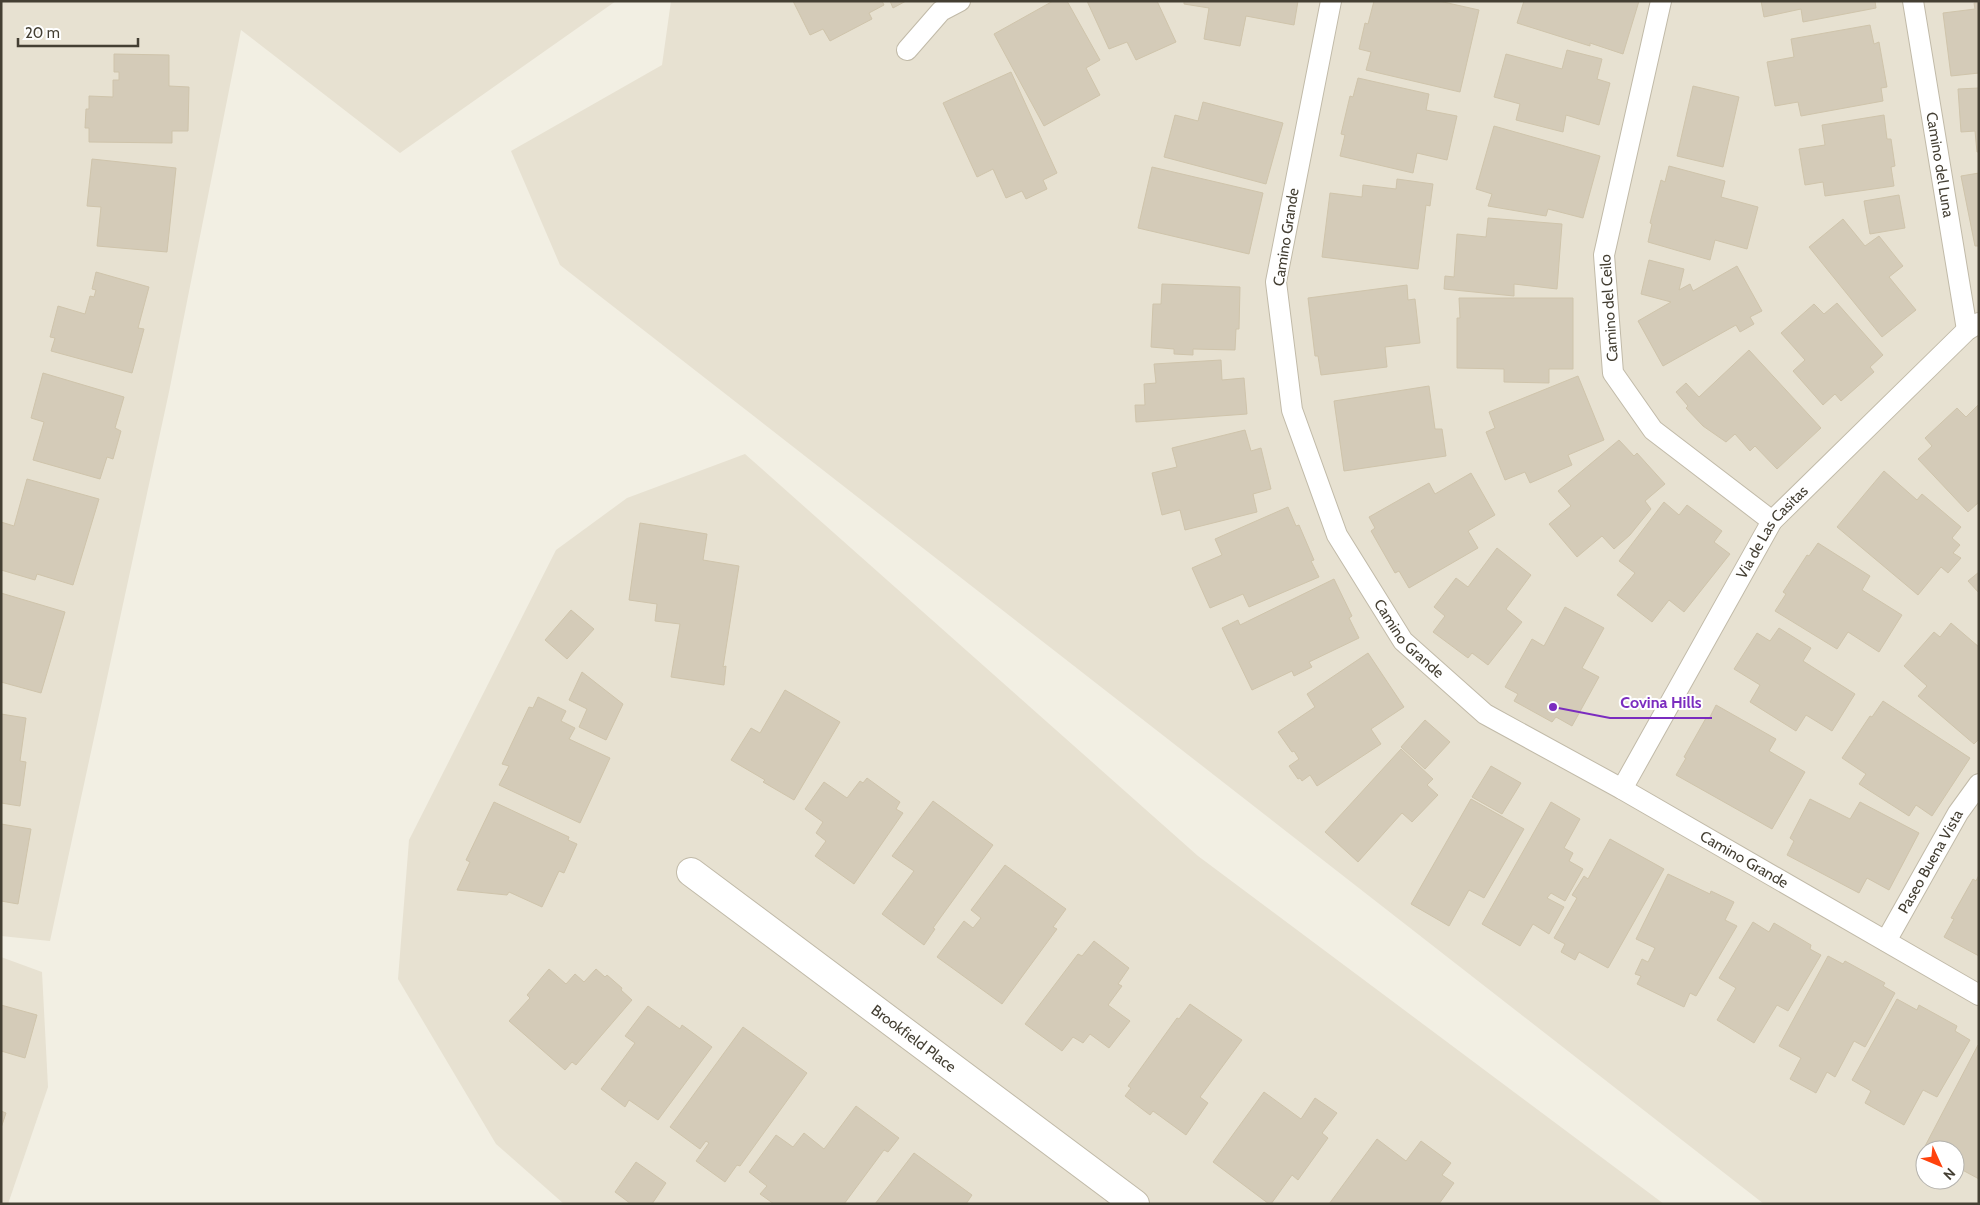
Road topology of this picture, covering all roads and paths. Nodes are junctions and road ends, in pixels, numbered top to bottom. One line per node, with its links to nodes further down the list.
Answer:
1 (960, 1): 5 (lane)
2 (1331, 1): 9 (lane, Camino Grande)
3 (1661, 1): 7 (lane, Camino del Ceilo)
4 (1913, 1): 6 (lane, Camino del Luna)
5 (907, 50)
6 (1973, 326): 7 (lane, Via de Las Casitas)
7 (1772, 521): 9 (lane, Via de Las Casitas)
8 (1979, 784): 11 (lane, Paseo Buena Vista)
9 (1622, 789): 11 (lane, Camino Grande)
10 (691, 872): 13 (street, Brookfield Place)
11 (1886, 941): 12 (lane, Camino Grande)
12 (1979, 995)
13 (1135, 1204)

